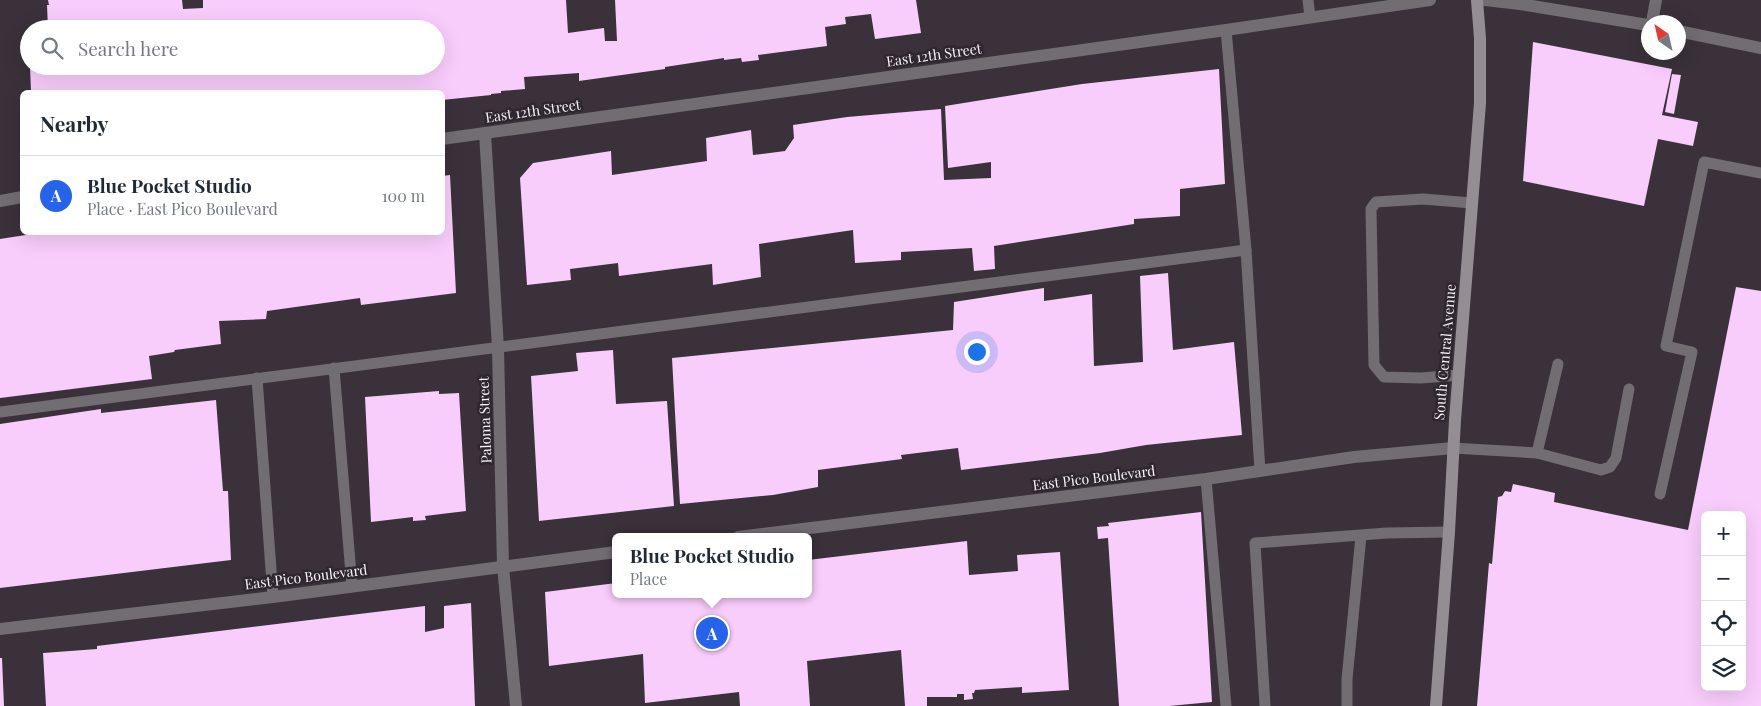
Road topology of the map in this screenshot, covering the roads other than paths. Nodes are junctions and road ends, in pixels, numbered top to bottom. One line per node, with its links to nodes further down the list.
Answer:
1 (1308, 0): 7 (lane)
2 (1430, 0): 7 (street, East 12th Street)
3 (1477, 0): 17 (main road, South Central Avenue)
4 (1485, 0): 8 (street)
5 (1656, 0): 6 (street)
6 (1653, 15)
7 (1310, 16): 9 (street, East 12th Street)
8 (1641, 24)
9 (1226, 30): 12 (street, East 12th Street); 18 (lane)
10 (1686, 33): 11 (street)
11 (1761, 48)
12 (485, 133): 13 (street, East 12th Street); 19 (street, Paloma Street)
13 (445, 139)
14 (1761, 173): 30 (lane)
15 (20, 198): 16 (street)
16 (0, 201)
17 (1472, 203): 22 (main road, South Central Avenue); 22 (lane)
18 (1246, 250): 19 (lane); 28 (lane)
19 (498, 348): 21 (lane); 35 (street, Paloma Street)
20 (1558, 364): 27 (lane)
21 (334, 368): 23 (lane); 36 (lane)
22 (1459, 375): 26 (main road, South Central Avenue)
23 (257, 378): 25 (lane); 37 (lane)
24 (1630, 389): 27 (lane)
25 (0, 412)
26 (1453, 448): 27 (lane); 28 (street, East Pico Boulevard); 31 (main road, South Central Avenue)
27 (1537, 453)
28 (1260, 471): 29 (street, East Pico Boulevard)
29 (1206, 479): 32 (street, East Pico Boulevard); 40 (lane)
30 (1660, 494)
31 (1449, 532): 33 (lane); 43 (main road, South Central Avenue)
32 (770, 533)
33 (1361, 536): 41 (lane); 42 (lane)
34 (612, 552): 35 (street, East Pico Boulevard)
35 (503, 566): 36 (street, East Pico Boulevard); 39 (street, Paloma Street)
36 (352, 586): 37 (street, East Pico Boulevard)
37 (273, 596): 38 (street, East Pico Boulevard)
38 (0, 629)
39 (516, 706)
40 (1226, 706)
41 (1264, 706)
42 (1346, 706)
43 (1436, 706)

